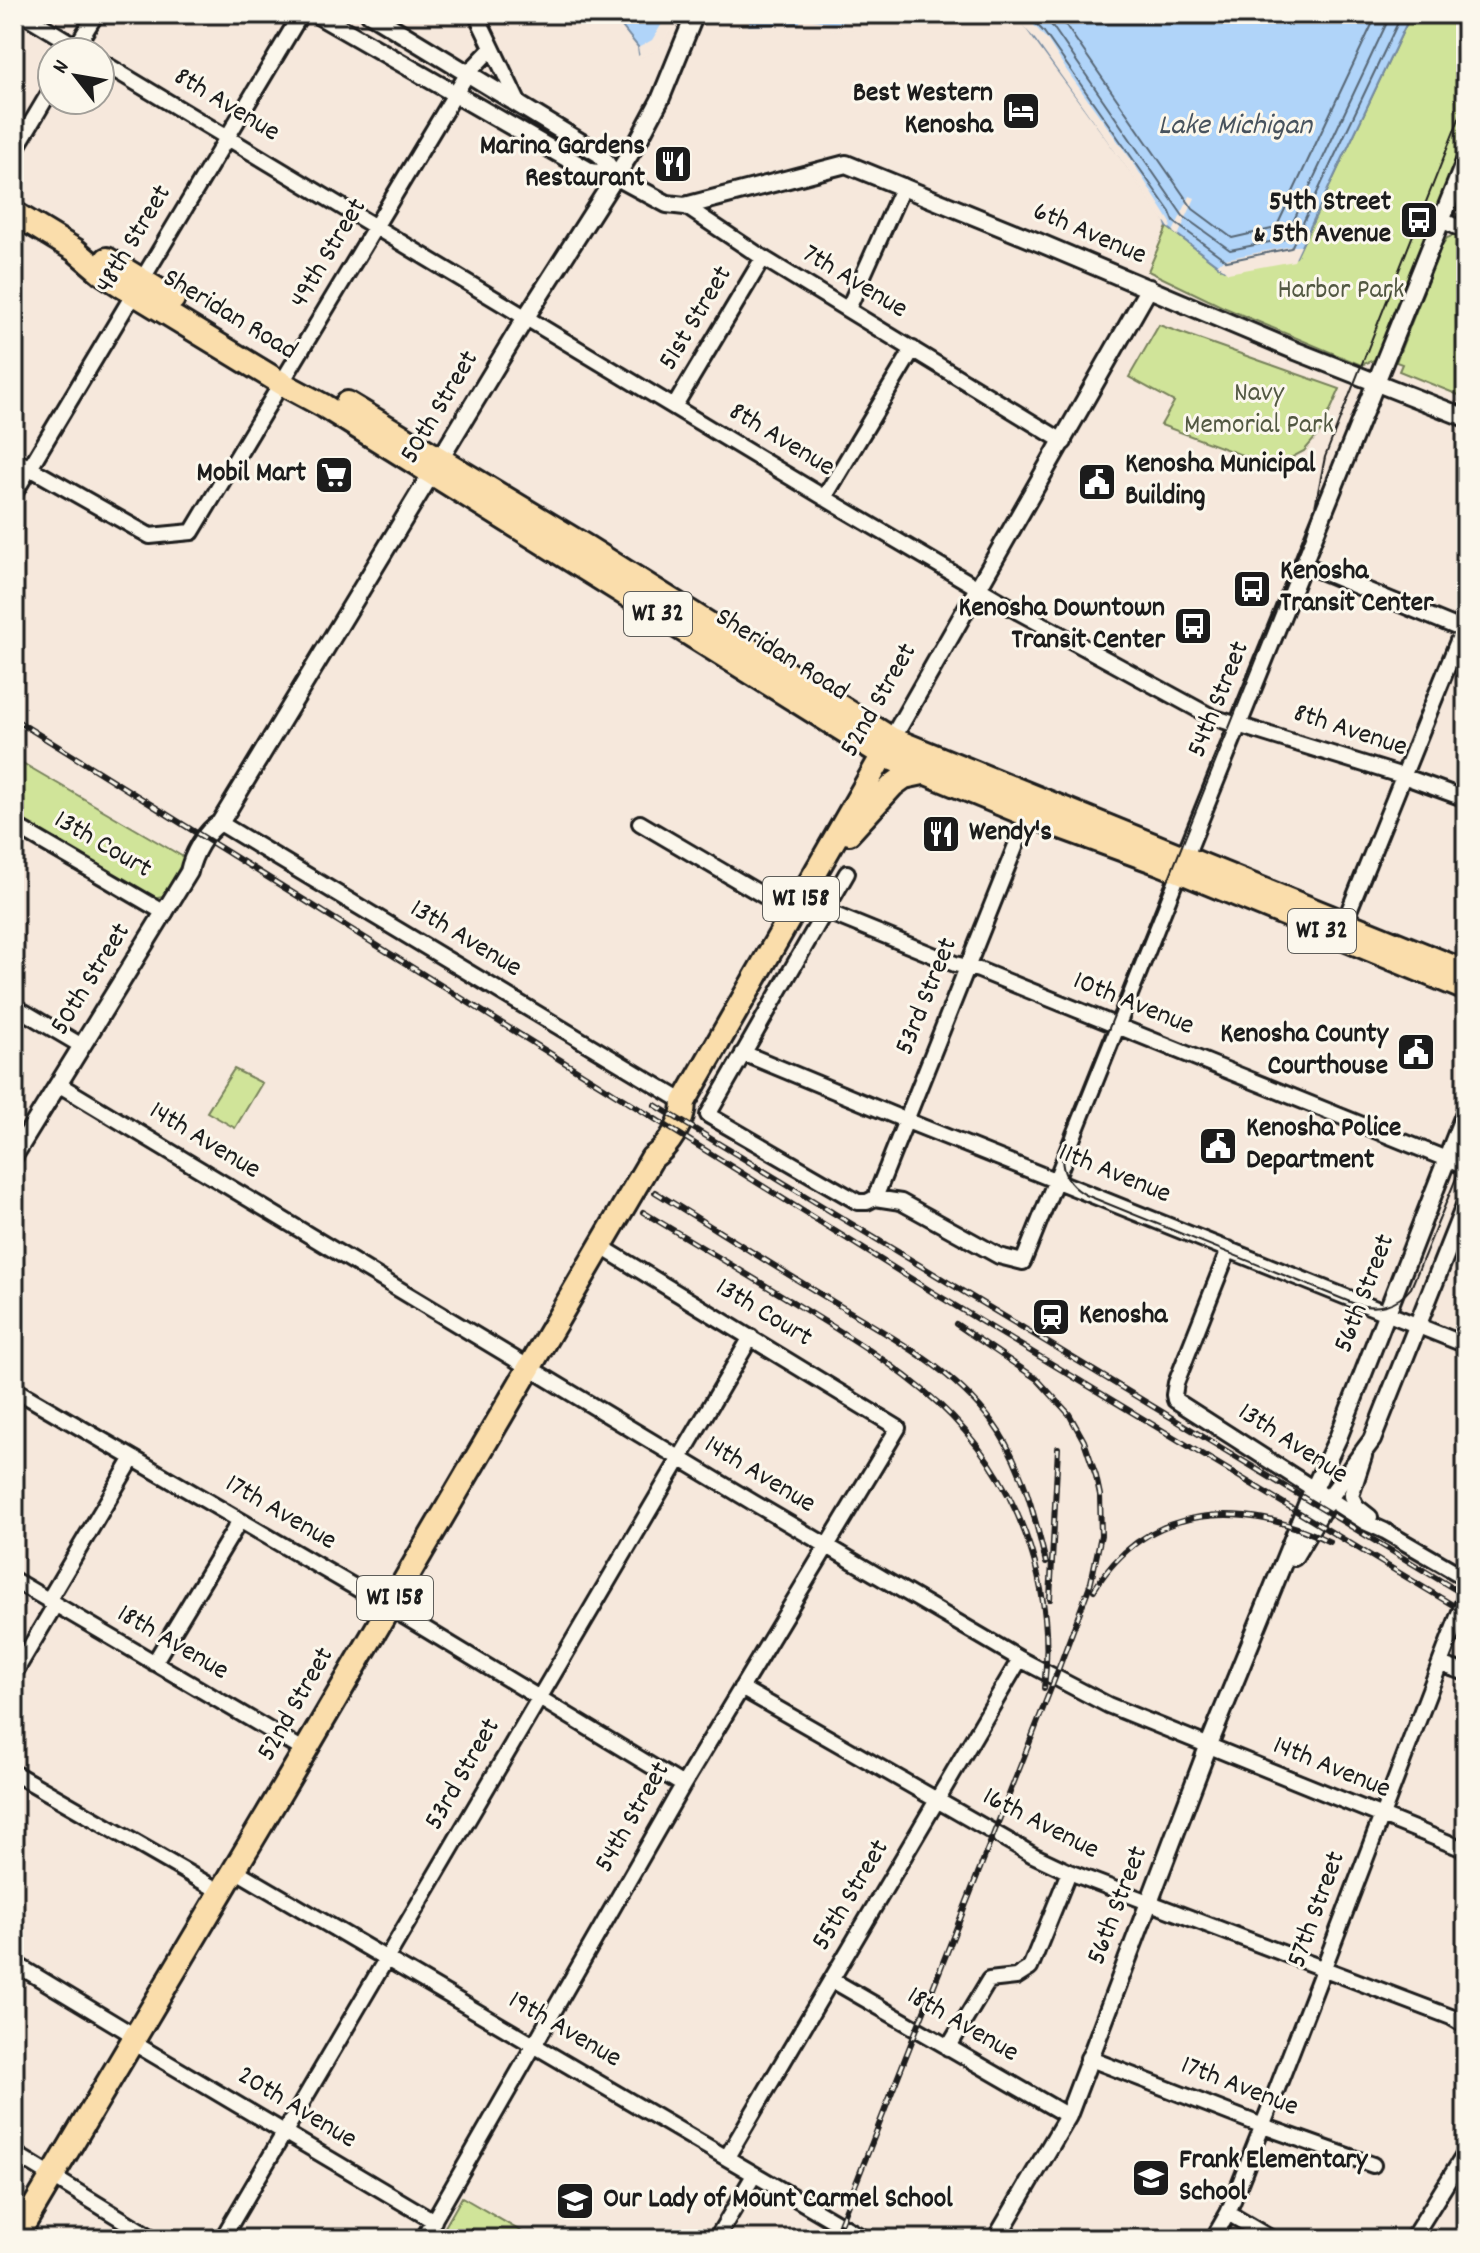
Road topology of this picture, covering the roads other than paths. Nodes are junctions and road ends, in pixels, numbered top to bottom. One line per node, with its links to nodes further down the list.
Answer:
1 (23, 14): 8 (street)
2 (96, 14): 9 (street)
3 (301, 14): 16 (street, 48th Street)
4 (316, 14): 13 (street, 7th Avenue)
5 (476, 14): 10 (street)
6 (695, 14): 19 (street, 50th Street)
7 (373, 15): 12 (street, 7th Avenue)
8 (57, 36)
9 (85, 36)
10 (492, 48): 12 (street, 49th Street); 14 (street)
11 (116, 71): 16 (street, 8th Avenue)
12 (468, 73): 13 (street, 49th Street); 14 (street, 7th Avenue)
13 (455, 94): 19 (street, 7th Avenue); 24 (street, 49th Street)
14 (519, 104): 19 (street, 7th Avenue)
15 (36, 115): 17 (street)
16 (227, 138): 24 (street, 8th Avenue); 27 (street, 48th Street)
17 (14, 152)
18 (1466, 159): 23 (street, 54th Street)
19 (615, 176): 21 (street, 7th Avenue); 30 (street, 50th Street)
20 (903, 186): 21 (street, 6th Avenue); 28 (street, 6th Avenue); 29 (street)
21 (685, 206): 26 (street, 7th Avenue)
22 (14, 213): 27 (main road, Sheridan Road / WI 32)
23 (1441, 220): 25 (street); 33 (street, 54th Street)
24 (376, 227): 30 (street, 8th Avenue); 32 (street, 49th Street)
25 (1466, 231)
26 (763, 258): 29 (street, 7th Avenue); 34 (street, 51st Street)
27 (137, 286): 32 (main road, Sheridan Road / WI 32); 39 (street, 48th Street)
28 (1149, 288): 33 (street, 6th Avenue); 36 (street, 52nd Street)
29 (848, 309): 31 (street, 7th Avenue)
30 (526, 317): 34 (street, 8th Avenue); 38 (street, 50th Street)
31 (913, 349): 36 (street, 7th Avenue); 41 (street)
32 (286, 378): 38 (main road, Sheridan Road / WI 32); 39 (street, 49th Street)
33 (1377, 383): 35 (street, 6th Avenue); 42 (street, 54th Street)
34 (674, 407): 41 (street, 8th Avenue)
35 (1466, 418)
36 (1064, 442): 43 (street, 52nd Street)
37 (14, 459): 39 (street)
38 (436, 466): 46 (main road, Sheridan Road / WI 32); 51 (street, 50th Street)
39 (30, 468): 40 (street, 48th Street)
40 (14, 494)
41 (824, 498): 43 (street, 8th Avenue)
42 (1303, 564): 44 (street); 45 (street, 54th Street)
43 (978, 590): 45 (street, 8th Avenue); 46 (street, 52nd Street)
44 (1465, 627): 48 (street)
45 (1238, 724): 48 (street, 8th Avenue); 55 (street, 54th Street)
46 (888, 747): 47 (main road, Sheridan Road / WI 32); 54 (main road, 52nd Street / WI 158); 55 (main road, Sheridan Road / WI 32)
47 (923, 773): 50 (main road, Sheridan Road / WI 32); 54 (main road)
48 (1403, 776): 49 (street, 8th Avenue); 60 (street)
49 (1466, 799)
50 (1028, 815): 55 (main road, Sheridan Road / WI 32); 61 (street, 53rd Street)
51 (220, 823): 58 (street, 50th Street); 69 (street, 13th Avenue)
52 (640, 823): 59 (street)
53 (14, 825): 58 (street, 13th Court)
54 (822, 864): 59 (main road, 52nd Street / WI 158)
55 (1182, 865): 60 (main road, Sheridan Road / WI 32); 63 (main road, Sheridan Road / WI 32); 65 (street, 54th Street)
56 (847, 873): 57 (street)
57 (825, 911): 61 (street, 10th Avenue); 67 (street)
58 (165, 913): 66 (street, 50th Street)
59 (793, 913): 69 (main road, 52nd Street / WI 158)
60 (1344, 923): 62 (main road, Sheridan Road / WI 32)
61 (969, 968): 65 (street, 10th Avenue); 71 (street, 53rd Street)
62 (1466, 972)
63 (1466, 989)
64 (14, 1006): 66 (street)
65 (1117, 1026): 73 (street, 10th Avenue); 75 (street, 54th Street)
66 (82, 1046): 68 (street, 50th Street)
67 (743, 1053): 71 (street, 11th Avenue); 76 (street)
68 (58, 1084): 72 (street, 50th Street); 84 (street, 14th Avenue)
69 (684, 1102): 78 (main road, 52nd Street / WI 158)
70 (1466, 1110): 73 (street, 56th Street)
71 (906, 1120): 75 (street, 11th Avenue); 76 (street, 53rd Street)
72 (17, 1145)
73 (1447, 1159): 74 (street, 10th Avenue); 80 (street, 56th Street)
74 (1466, 1167)
75 (1056, 1179): 76 (street, 54th Street); 79 (street, 11th Avenue)
76 (875, 1198)
77 (1466, 1203): 81 (street, 56th Street)
78 (600, 1246): 82 (street, 13th Court); 84 (main road, 52nd Street / WI 158)
79 (1229, 1249): 80 (street, 11th Avenue); 90 (street, 13th Avenue)
80 (1385, 1313): 81 (street, 11th Avenue); 90 (street, 56th Street)
81 (1418, 1326): 83 (street, 11th Avenue); 87 (street, 56th Street)
82 (751, 1337): 86 (street, 13th Court); 89 (street, 53rd Street)
83 (1466, 1345)
84 (528, 1368): 89 (street, 14th Avenue); 100 (main road, 52nd Street / WI 158)
85 (14, 1389): 88 (street, 17th Avenue)
86 (898, 1428): 94 (street, 54th Street)
87 (1365, 1453): 91 (street, 56th Street); 93 (street, 13th Avenue)
88 (133, 1458): 92 (street, 17th Avenue); 99 (street)
89 (679, 1458): 94 (street, 14th Avenue); 107 (street, 53rd Street)
90 (1314, 1488): 91 (street, 13th Avenue); 97 (street, 56th Street)
91 (1329, 1498): 93 (street, 13th Avenue); 97 (street, 56th Street)
92 (239, 1522): 100 (street, 17th Avenue); 102 (street)
93 (1385, 1531): 95 (street, 13th Avenue)
94 (827, 1546): 101 (street, 14th Avenue); 106 (street, 54th Street)
95 (1466, 1578)
96 (14, 1580): 99 (street, 18th Avenue)
97 (1276, 1585): 108 (street, 56th Street)
98 (1466, 1596): 103 (street, 57th Street)
99 (51, 1603): 102 (street, 18th Avenue); 105 (street)
100 (389, 1607): 107 (street, 17th Avenue); 109 (main road, 52nd Street / WI 158)
101 (1020, 1659): 108 (street, 14th Avenue); 112 (street, 55th Street)
102 (154, 1663): 109 (street, 18th Avenue)
103 (1440, 1664): 104 (street); 113 (street, 57th Street)
104 (1466, 1673)
105 (14, 1674)
106 (741, 1688): 111 (street, 54th Street); 112 (street, 16th Avenue)
107 (539, 1698): 111 (street, 17th Avenue); 119 (street, 53rd Street)
108 (1208, 1747): 113 (street, 14th Avenue); 118 (street, 56th Street)
109 (305, 1751): 115 (main road, 52nd Street / WI 158)
110 (14, 1773): 117 (street)
111 (683, 1785): 125 (street, 54th Street)
112 (938, 1801): 116 (street, 16th Avenue); 122 (street, 55th Street)
113 (1380, 1817): 114 (street, 14th Avenue); 121 (street, 57th Street)
114 (1466, 1850)
115 (235, 1870): 117 (main road, 52nd Street / WI 158); 119 (street, 19th Avenue)
116 (1069, 1872): 118 (street, 16th Avenue); 126 (street)
117 (221, 1892): 124 (main road, 52nd Street / WI 158)
118 (1148, 1902): 121 (street, 16th Avenue); 127 (street, 56th Street)
119 (387, 1958): 125 (street, 19th Avenue); 130 (street, 53rd Street)
120 (14, 1963): 124 (street, 20th Avenue)
121 (1325, 1969): 123 (street, 16th Avenue); 129 (street, 57th Street)
122 (832, 1980): 126 (street, 18th Avenue); 133 (street, 55th Street)
123 (1466, 2026)
124 (134, 2039): 130 (street, 20th Avenue); 136 (main road, 52nd Street / WI 158)
125 (535, 2045): 133 (street, 19th Avenue); 138 (street, 54th Street)
126 (948, 2048): 128 (street, 18th Avenue)
127 (1088, 2058): 128 (street, 56th Street); 129 (street, 17th Avenue)
128 (1068, 2116): 145 (street, 56th Street)
129 (1263, 2126): 134 (street, 17th Avenue); 137 (street, 57th Street)
130 (286, 2133): 138 (street, 20th Avenue); 141 (street, 53rd Street)
131 (1466, 2152): 148 (street)
132 (14, 2153): 136 (street)
133 (727, 2157): 135 (street, 19th Avenue)
134 (1373, 2165)
135 (754, 2175): 143 (street); 144 (street, 19th Avenue)
136 (52, 2176): 139 (main road, 52nd Street / WI 158); 140 (street)
137 (1228, 2213): 146 (street, 57th Street); 147 (street)
138 (434, 2221): 142 (street, 54th Street)
139 (15, 2239)
140 (154, 2239)
141 (222, 2239)
142 (423, 2239)
143 (716, 2239)
144 (865, 2239)
145 (996, 2239)
146 (1213, 2239)
147 (1272, 2239)
148 (1412, 2239)

